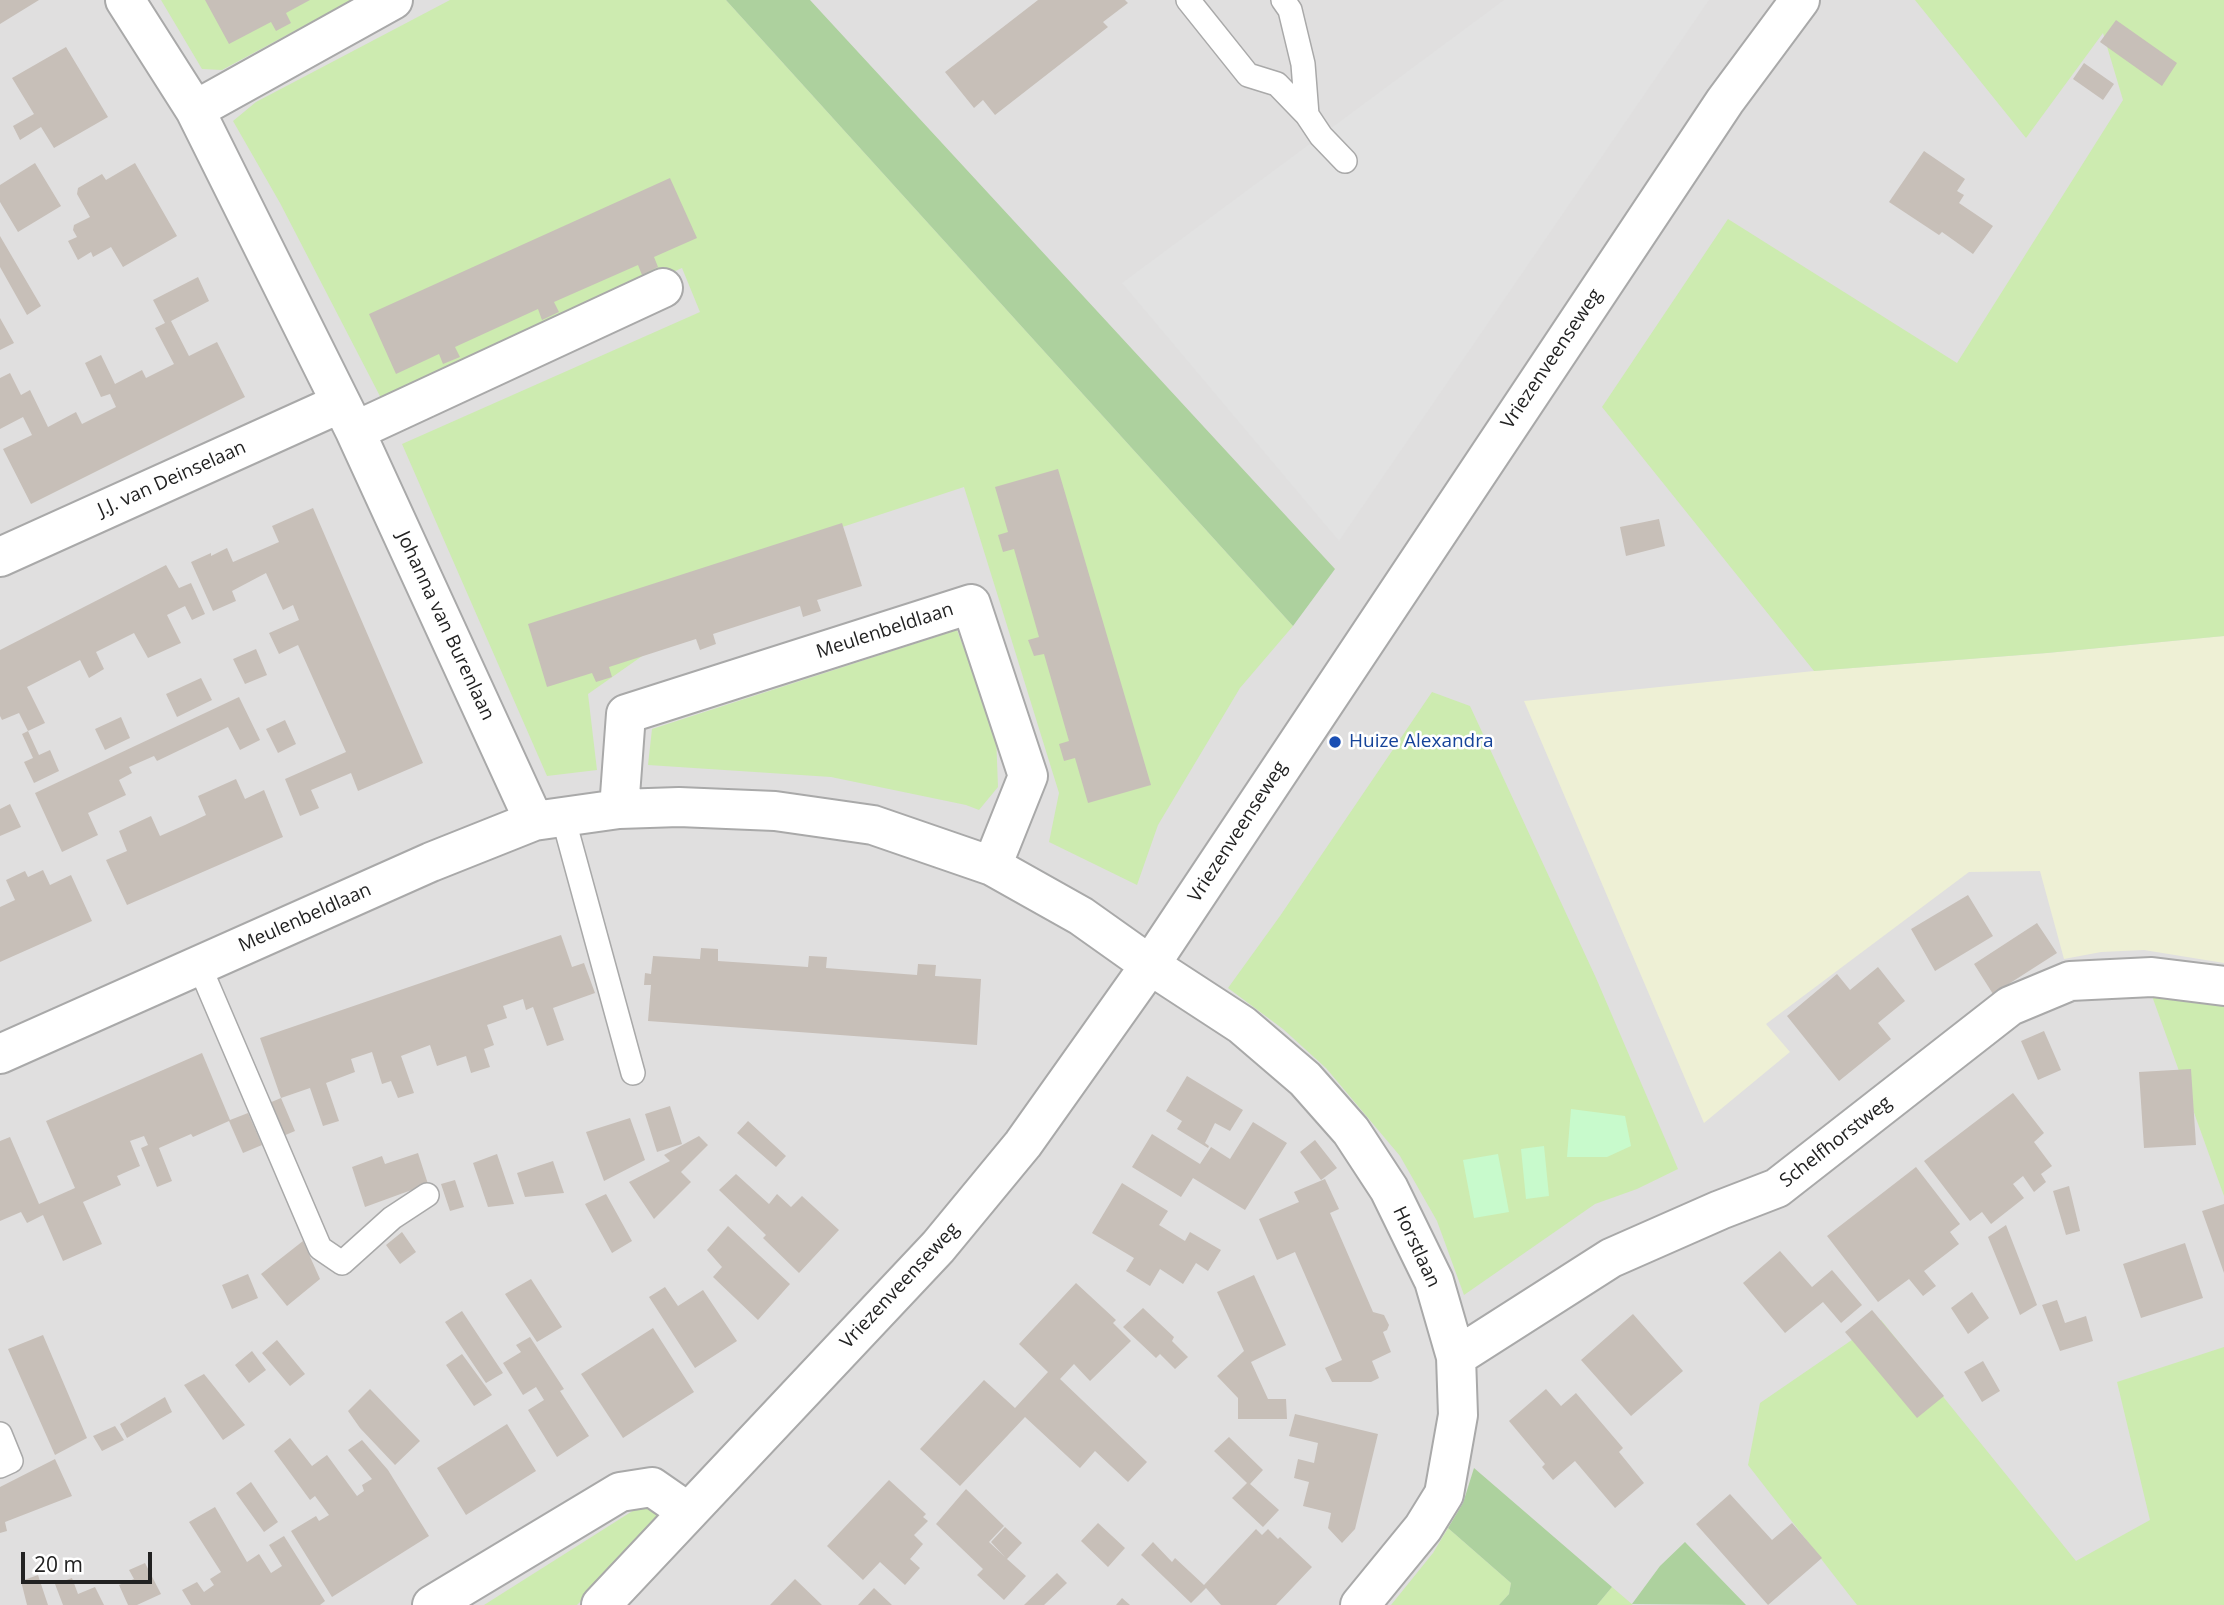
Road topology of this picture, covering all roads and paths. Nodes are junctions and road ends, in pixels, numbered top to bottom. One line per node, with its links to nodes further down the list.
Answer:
1 (125, 0): 6 (street, Johanna van Burenlaan)
2 (393, 0): 6 (street)
3 (1188, 0): 7 (lane)
4 (1283, 0): 7 (lane)
5 (1800, 0): 16 (street, Vriezenveenseweg)
6 (195, 110): 10 (street, Johanna van Burenlaan)
7 (1307, 115): 8 (lane)
8 (1345, 161)
9 (663, 288): 10 (street)
10 (348, 417): 11 (street, J.J. van Deinselaan); 13 (street, Johanna van Burenlaan)
11 (1, 554)
12 (619, 809): 13 (street, Meulenbeldlaan); 14 (street, Meulenbeldlaan); 14 (street, Meulenbeldlaan)
13 (548, 819): 15 (street, Meulenbeldlaan); 19 (lane)
14 (992, 866): 16 (street, Meulenbeldlaan)
15 (199, 965): 18 (street, Meulenbeldlaan); 20 (lane)
16 (1150, 965): 21 (street, Horstlaan); 24 (street, Vriezenveenseweg)
17 (2224, 986): 21 (street, Schelfhorstweg)
18 (0, 1054)
19 (633, 1073)
20 (426, 1195)
21 (1456, 1357): 27 (street, Horstlaan)
22 (0, 1434): 23 (lane)
23 (0, 1466)
24 (688, 1512): 25 (street); 26 (street, Vriezenveenseweg)
25 (432, 1605)
26 (601, 1605)
27 (1360, 1605)

